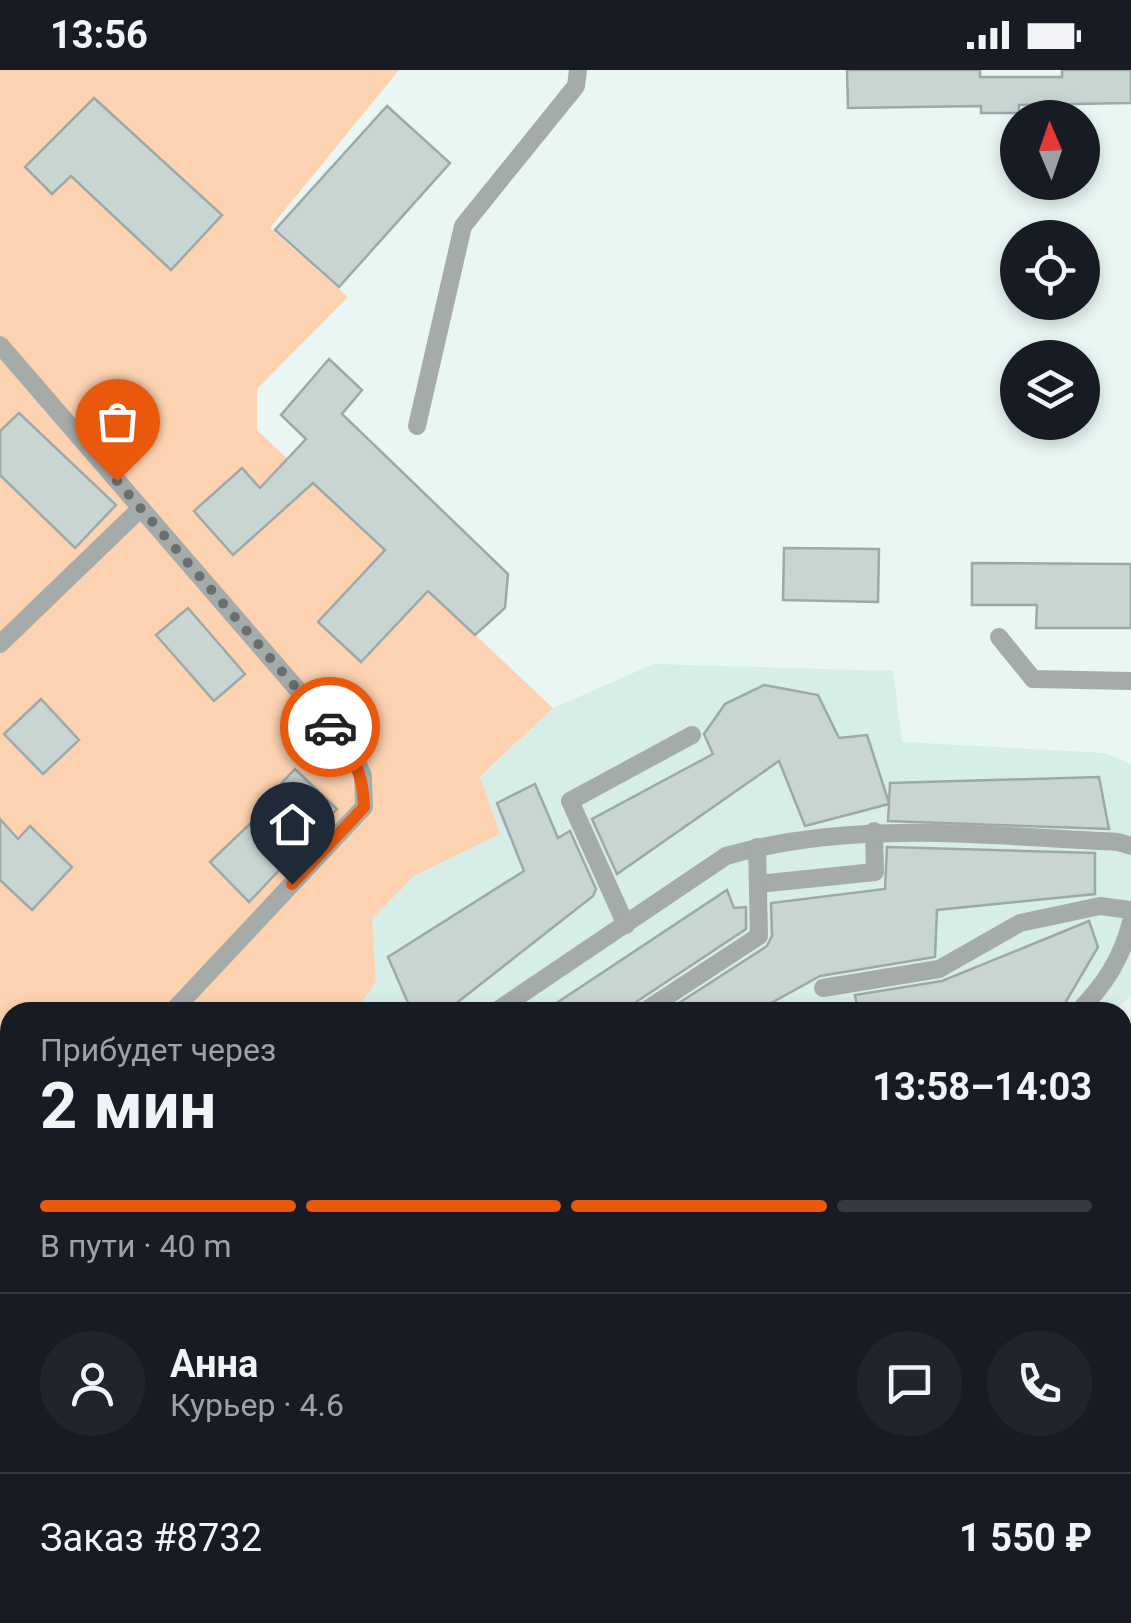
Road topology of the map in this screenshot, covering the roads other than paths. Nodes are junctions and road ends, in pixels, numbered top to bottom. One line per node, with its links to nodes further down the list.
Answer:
1 (578, 70): 3 (lane)
2 (0, 345): 4 (lane)
3 (418, 426)
4 (141, 508): 6 (lane); 17 (lane)
5 (999, 637): 7 (lane)
6 (0, 644)
7 (1131, 680)
8 (692, 735): 15 (lane)
9 (874, 831): 10 (lane); 11 (lane); 12 (lane)
10 (1131, 846)
11 (757, 847): 12 (lane); 15 (lane)
12 (758, 884): 19 (lane)
13 (1131, 910): 16 (lane)
14 (1131, 922): 20 (lane)
15 (626, 925): 18 (lane)
16 (823, 988)
17 (181, 1002)
18 (510, 1002)
19 (657, 1002)
20 (1088, 1002)

